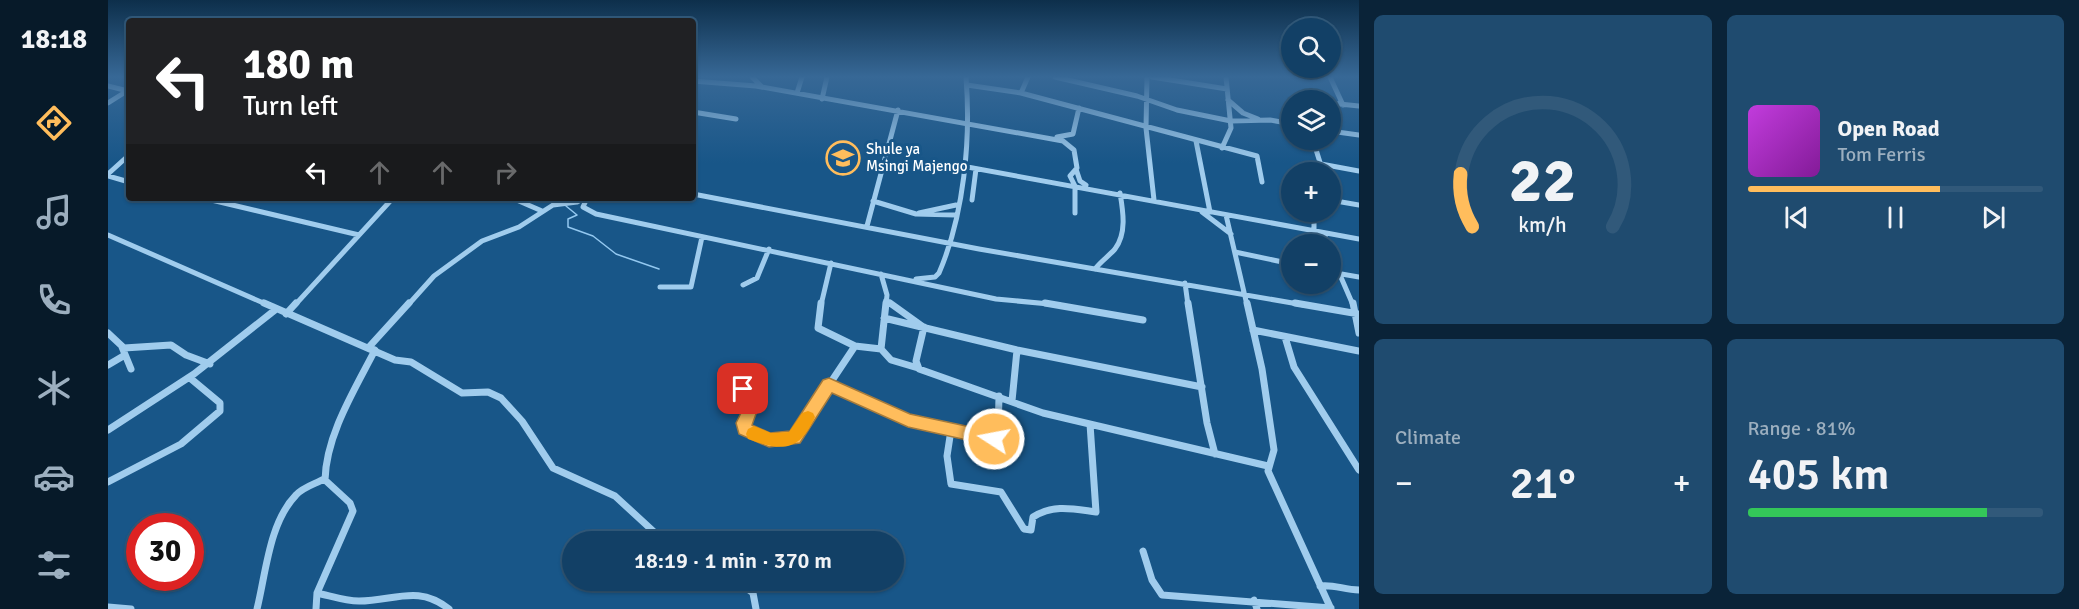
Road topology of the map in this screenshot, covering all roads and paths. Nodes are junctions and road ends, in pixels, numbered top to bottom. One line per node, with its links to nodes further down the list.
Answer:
1 (866, 105): 9 (street)
2 (967, 105): 15 (street)
3 (1069, 105): 8 (street)
4 (1147, 105): 17 (street)
5 (1168, 105): 13 (street)
6 (1229, 105): 13 (street)
7 (1236, 105): 11 (street)
8 (1079, 108): 17 (street); 20 (street)
9 (898, 110): 15 (street); 43 (street)
10 (696, 112): 12 (street)
11 (1252, 117): 13 (street); 14 (street)
12 (736, 118)
13 (1231, 119): 14 (street); 22 (street)
14 (1262, 120): 16 (street)
15 (967, 121): 20 (street); 24 (street)
16 (1281, 123)
17 (1146, 128): 21 (street); 37 (street)
18 (1341, 133): 19 (street)
19 (1359, 135)
20 (1046, 136): 27 (street)
21 (1196, 141): 22 (street); 49 (street)
22 (1222, 148): 31 (street)
23 (126, 158): 29 (street)
24 (962, 166): 26 (street); 45 (street)
25 (1341, 168): 28 (street)
26 (976, 169): 32 (street); 36 (street)
27 (1076, 169): 32 (street); 33 (street)
28 (1359, 171)
29 (108, 175): 30 (street)
30 (126, 181)
31 (1262, 182)
32 (1075, 186): 33 (street); 50 (street)
33 (1091, 188): 34 (street)
34 (1120, 193): 37 (street); 68 (street)
35 (696, 195): 55 (street)
36 (972, 200)
37 (1154, 200): 47 (street)
38 (216, 201): 60 (street)
39 (390, 201): 60 (street)
40 (519, 201): 48 (street)
41 (576, 201): 48 (street)
42 (585, 201): 61 (street)
43 (873, 201): 51 (street); 55 (street)
44 (1341, 202): 46 (street)
45 (956, 205): 51 (street); 53 (street)
46 (1359, 205)
47 (1196, 209): 49 (street); 58 (street)
48 (542, 211): 93 (street)
49 (1210, 212): 52 (street)
50 (1075, 213)
51 (918, 214): 53 (street)
52 (1226, 215): 56 (street); 58 (street)
53 (955, 216): 63 (street)
54 (1314, 222): 56 (street)
55 (867, 226): 63 (street)
56 (1314, 230): 57 (street)
57 (1324, 233): 62 (street)
58 (1231, 234): 65 (street)
59 (108, 235): 81 (street)
60 (359, 235): 82 (street)
61 (702, 237): 64 (street); 77 (street)
62 (1359, 239)
63 (951, 242): 68 (street); 71 (street)
64 (769, 249): 67 (street); 76 (street)
65 (1235, 252): 66 (street); 79 (street)
66 (1281, 262)
67 (831, 263): 69 (street); 91 (street)
68 (1095, 269): 74 (street)
69 (881, 274): 73 (street); 80 (street)
70 (1341, 275): 72 (street)
71 (935, 277): 73 (street); 78 (street)
72 (1359, 277)
73 (909, 280): 78 (street)
74 (1185, 283): 79 (street); 104 (street)
75 (1341, 283): 83 (street)
76 (743, 285)
77 (660, 287)
78 (946, 287): 85 (street)
79 (1244, 292): 83 (street); 87 (street)
80 (886, 300): 84 (street); 86 (street)
81 (275, 310): 82 (street); 98 (street)
82 (286, 314): 93 (street)
83 (1358, 314): 89 (street)
84 (884, 318): 86 (street); 94 (street)
85 (1143, 320)
86 (923, 327): 95 (street); 101 (street)
87 (1253, 330): 90 (street); 112 (street)
88 (108, 333): 92 (street)
89 (1359, 333)
90 (1285, 337): 96 (street); 113 (street)
91 (855, 346): 94 (street); 103 (street)
92 (122, 347): 97 (street); 98 (street)
93 (372, 348): 114 (street); 116 (street)
94 (881, 349): 101 (street)
95 (1017, 350): 104 (street); 107 (street)
96 (1359, 351)
97 (125, 355): 99 (street); 100 (street)
98 (210, 364): 102 (street)
99 (108, 365)
100 (131, 369)
101 (919, 369): 106 (street)
102 (190, 378): 109 (street); 115 (street)
103 (829, 385): 105 (street); 110 (street)
104 (1203, 387): 111 (street)
105 (743, 389)
106 (999, 396): 107 (street); 110 (street)
107 (1012, 401): 108 (street)
108 (1090, 424): 110 (street); 111 (street)
109 (108, 430)
110 (951, 430)
111 (1215, 454): 112 (street)
112 (1268, 466): 118 (street)
113 (1359, 470)
114 (324, 479): 121 (street); 126 (street)
115 (108, 482)
116 (653, 531)
117 (1143, 551): 122 (street)
118 (1320, 586): 119 (street); 124 (street)
119 (1359, 590)
120 (750, 591): 129 (street)
121 (317, 592): 127 (street); 128 (street)
122 (1256, 605): 124 (street)
123 (108, 607): 125 (street)
124 (1331, 608)
125 (131, 609)
126 (257, 609)
127 (316, 609)
128 (449, 609)
129 (756, 609)

